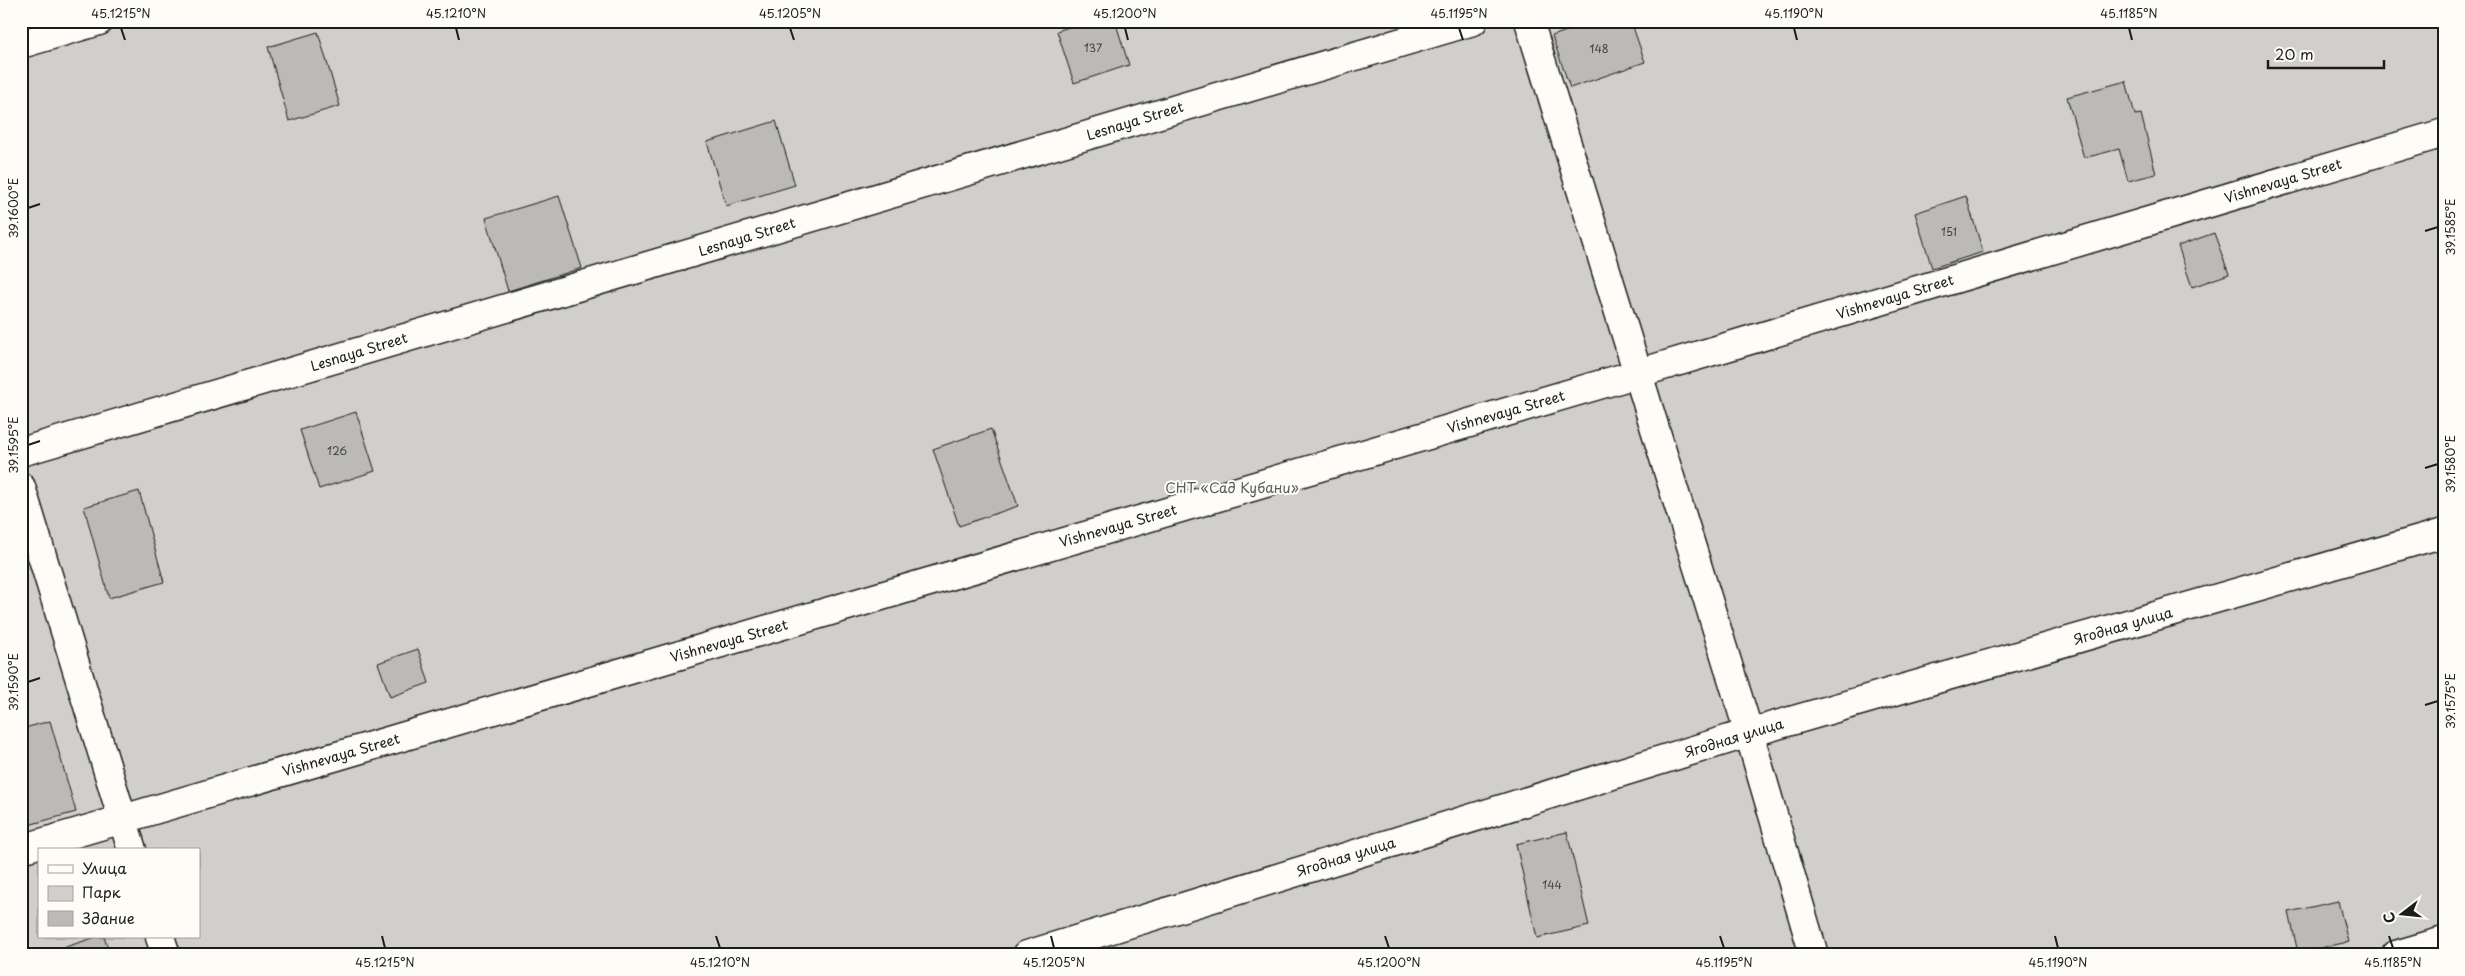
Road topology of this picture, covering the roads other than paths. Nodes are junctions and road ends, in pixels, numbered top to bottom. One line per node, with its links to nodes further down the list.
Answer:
1 (99, 21): 4 (street)
2 (1473, 21): 7 (street, Lesnaya Street)
3 (1529, 21): 6 (street)
4 (21, 44)
5 (2444, 133): 6 (street, Vishnevaya Street)
6 (1636, 374): 10 (street); 11 (street, Vishnevaya Street)
7 (21, 452)
8 (21, 487): 11 (street)
9 (2444, 534): 10 (street, Ягодная улица)
10 (1749, 733): 18 (street, Ягодная улица); 19 (street)
11 (123, 819): 12 (street); 13 (street, Vishnevaya Street)
12 (131, 848)
13 (21, 850)
14 (160, 938): 17 (street)
15 (2444, 941): 16 (street)
16 (2401, 954)
17 (166, 955)
18 (1027, 955)
19 (1814, 955)

